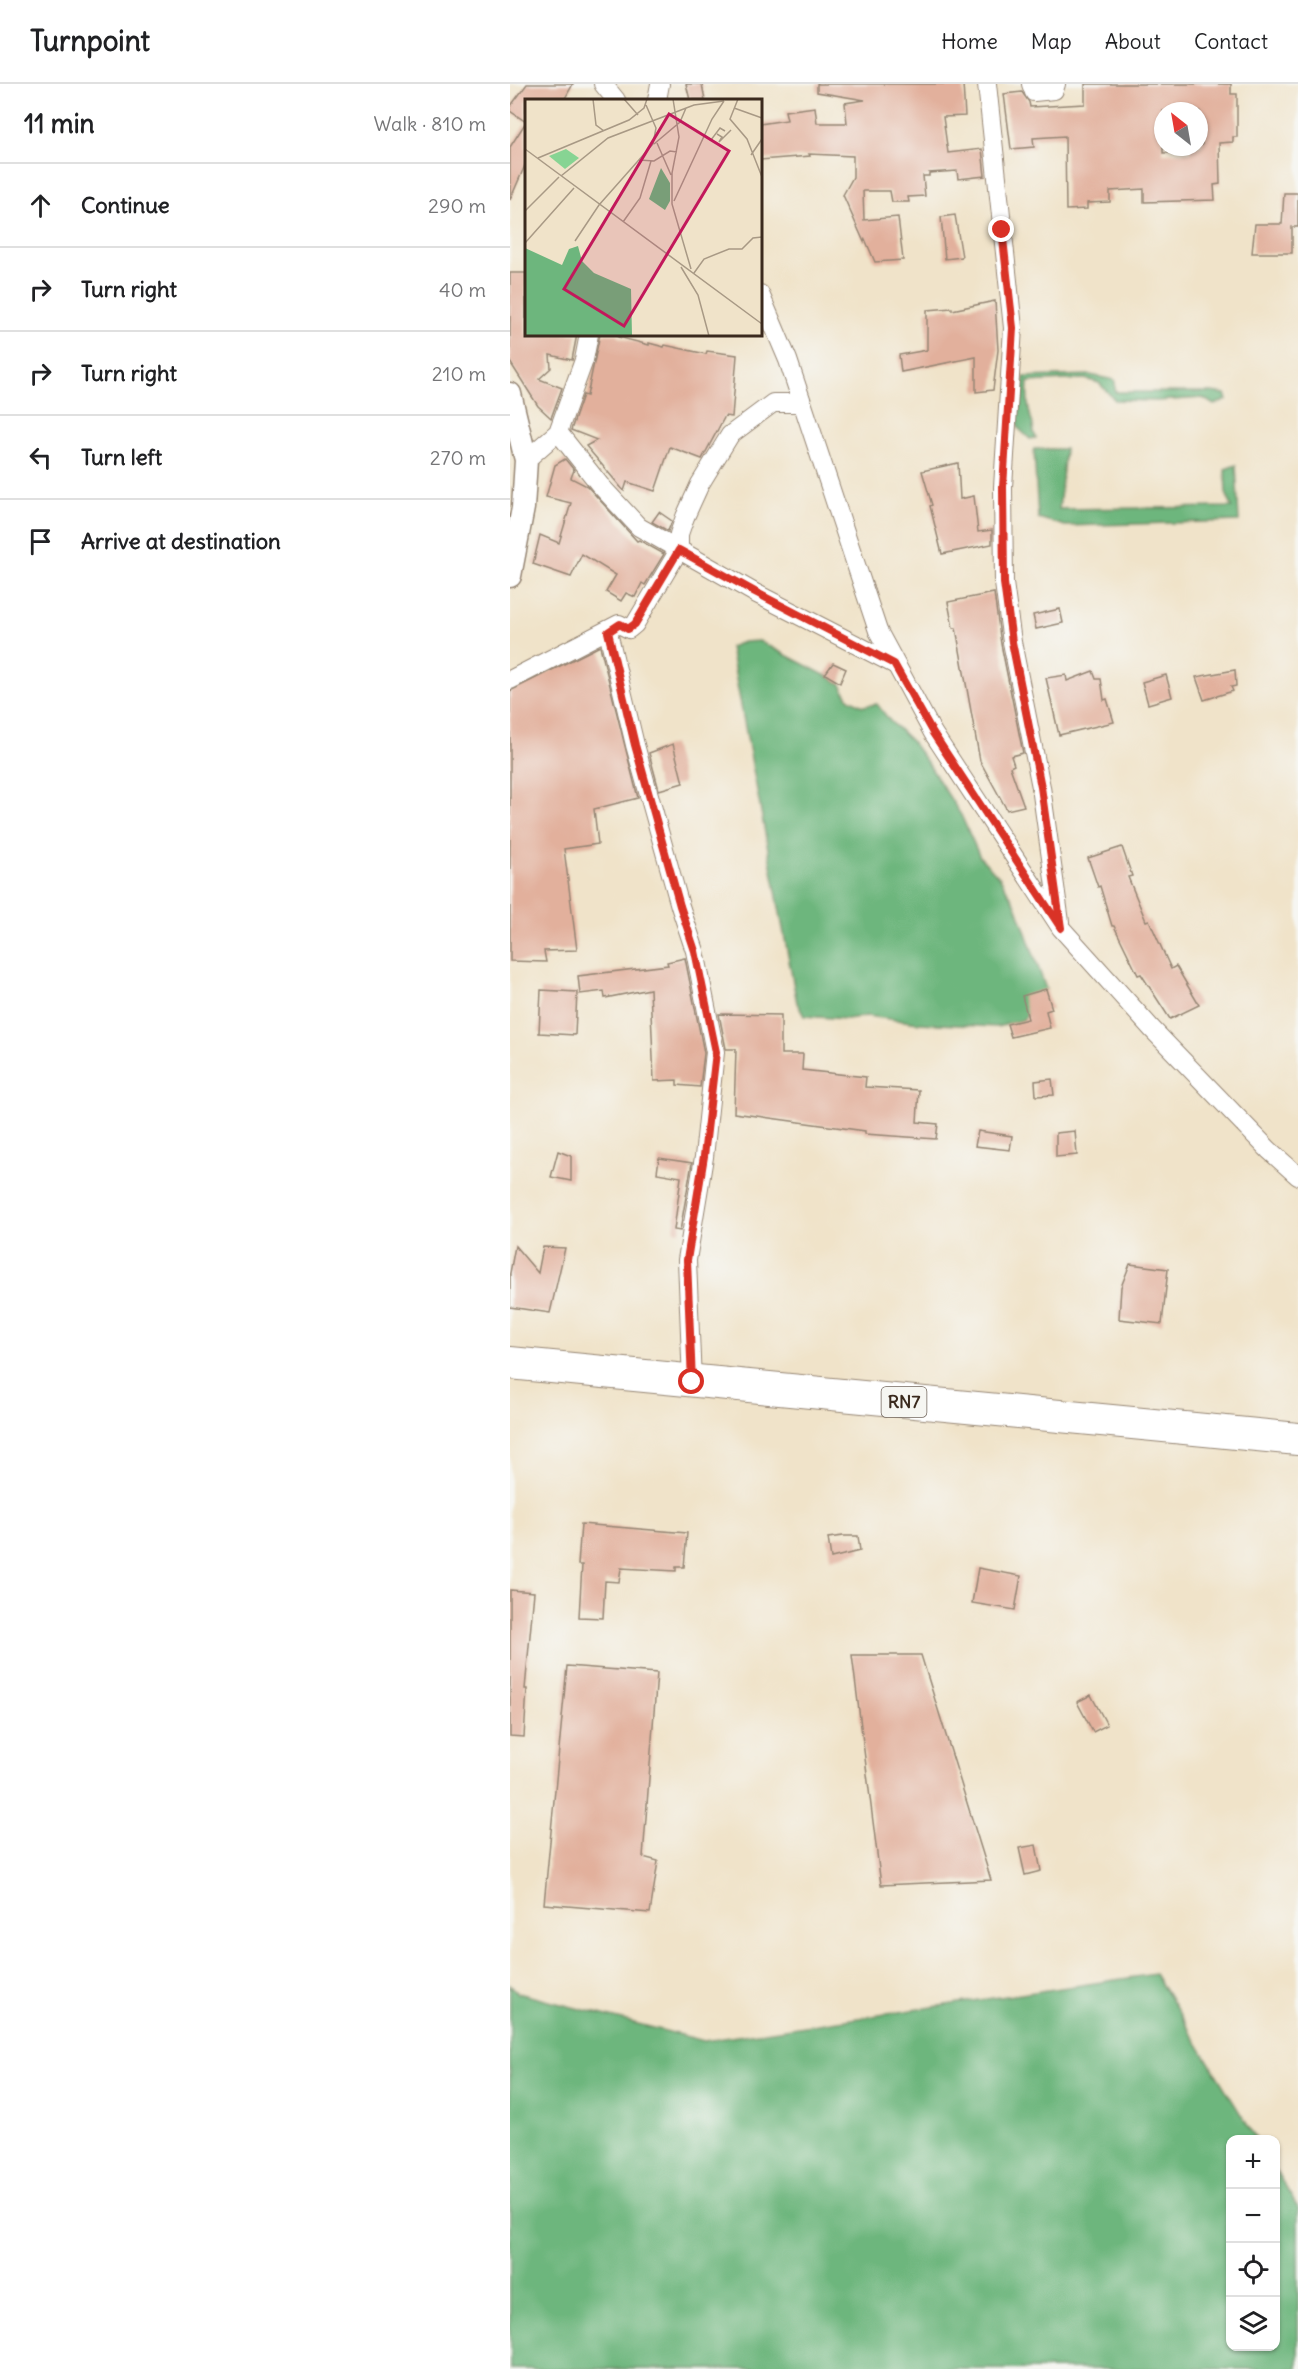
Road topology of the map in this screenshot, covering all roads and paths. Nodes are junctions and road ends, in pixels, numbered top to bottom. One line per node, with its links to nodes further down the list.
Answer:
1 (603, 84): 6 (street)
2 (660, 84): 7 (street)
3 (987, 84): 19 (street)
4 (1031, 84): 5 (street)
5 (1056, 84)
6 (615, 99)
7 (657, 99)
8 (762, 298): 11 (street)
9 (589, 336): 12 (street)
10 (510, 394): 13 (street)
11 (802, 404): 14 (street); 17 (street)
12 (558, 432): 13 (street); 14 (street)
13 (526, 460): 15 (street)
14 (679, 550): 16 (street); 17 (street)
15 (510, 576)
16 (608, 632): 18 (street); 22 (street)
17 (894, 664): 19 (street)
18 (510, 680)
19 (1061, 928): 20 (street)
20 (1298, 1176)
21 (510, 1363): 22 (highway, RN7)
22 (692, 1382): 24 (highway, RN7)
23 (510, 1384): 25 (highway, RN7)
24 (1298, 1439)
25 (1298, 1459)

